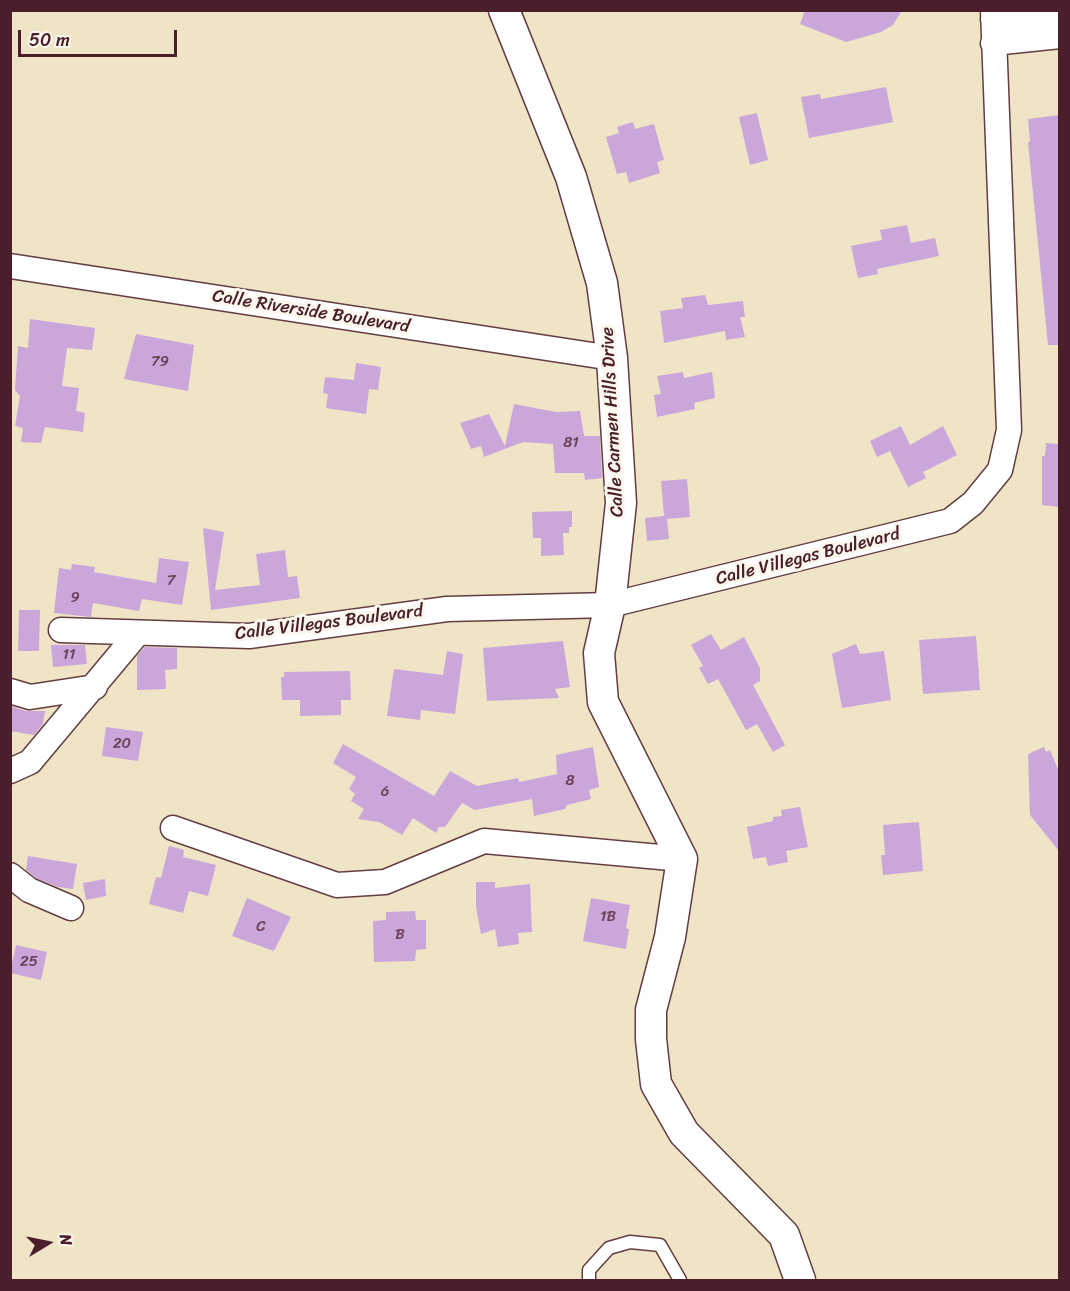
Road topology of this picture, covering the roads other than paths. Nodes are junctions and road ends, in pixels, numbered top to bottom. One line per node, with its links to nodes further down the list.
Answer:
1 (504, 10): 7 (street, Calle Carmen Hills Drive)
2 (993, 15): 3 (street); 5 (street, Calle Villegas Boulevard)
3 (1059, 15)
4 (1059, 36): 5 (street)
5 (993, 43): 8 (street, Calle Villegas Boulevard)
6 (10, 266): 7 (street, Calle Riverside Boulevard)
7 (612, 358): 8 (street, Calle Carmen Hills Drive)
8 (610, 605): 10 (street, Calle Villegas Boulevard); 15 (street, Calle Carmen Hills Drive)
9 (61, 630): 10 (street, Calle Villegas Boulevard)
10 (137, 634): 11 (street)
11 (95, 687): 12 (street); 13 (street)
12 (10, 691)
13 (10, 771)
14 (172, 828): 15 (street)
15 (682, 859): 20 (street)
16 (10, 875): 17 (street)
17 (71, 908)
18 (589, 1281): 19 (lane)
19 (680, 1281)
20 (800, 1281)

